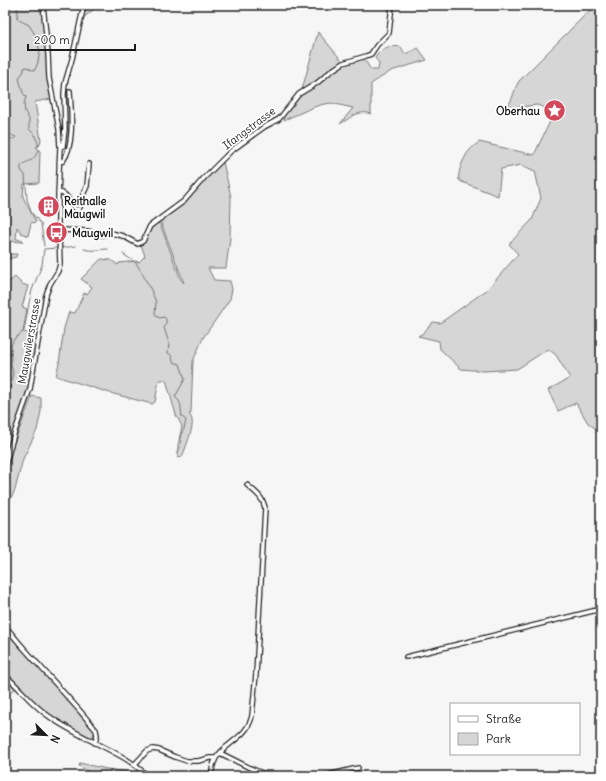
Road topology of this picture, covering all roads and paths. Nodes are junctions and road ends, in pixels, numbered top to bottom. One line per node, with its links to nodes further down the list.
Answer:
1 (43, 5): 5 (street, Maugwilerstrasse)
2 (84, 5): 5 (street)
3 (392, 5): 9 (street, Ifangstrasse)
4 (70, 91): 6 (street)
5 (60, 148): 6 (street, Maugwilerstrasse)
6 (59, 162): 8 (street, Maugwilerstrasse)
7 (89, 164): 8 (street)
8 (58, 192): 9 (street, Maugwilerstrasse)
9 (59, 230): 10 (street, Maugwilerstrasse)
10 (5, 465)
11 (247, 485): 17 (street)
12 (601, 609): 14 (street)
13 (5, 626): 16 (street)
14 (406, 657)
15 (5, 676): 16 (street)
16 (95, 743): 19 (street)
17 (220, 753): 18 (street); 23 (street)
18 (216, 758): 19 (street); 22 (street)
19 (134, 765): 21 (street)
20 (358, 768): 24 (street)
21 (148, 776)
22 (211, 776)
23 (270, 776)
24 (324, 776)

